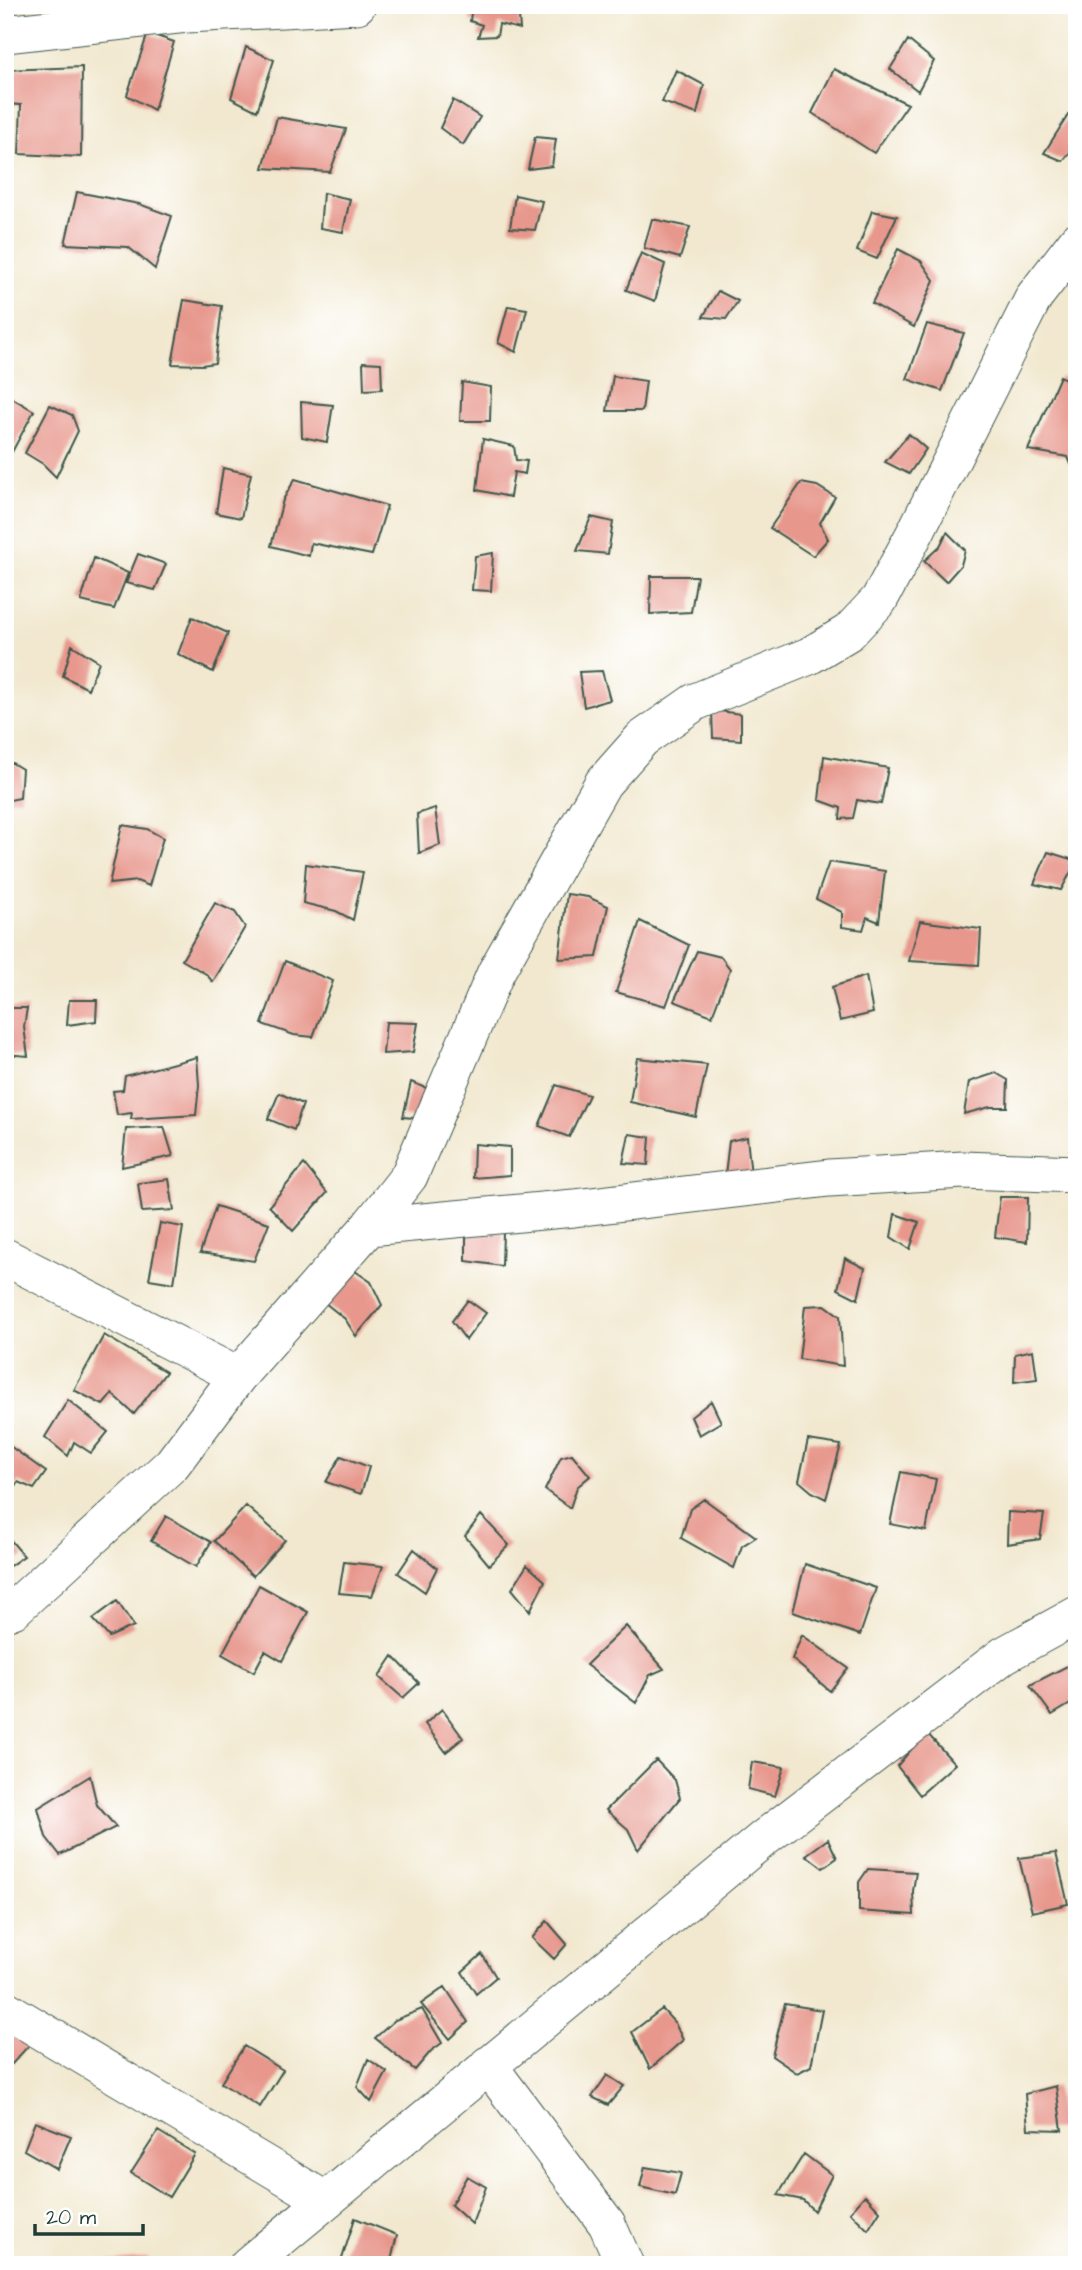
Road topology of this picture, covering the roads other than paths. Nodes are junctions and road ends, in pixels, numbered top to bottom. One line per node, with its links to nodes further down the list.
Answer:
1 (357, 5): 2 (street)
2 (5, 34)
3 (1077, 241): 5 (street)
4 (1077, 1174): 5 (street)
5 (369, 1227): 7 (street)
6 (5, 1257): 7 (street)
7 (238, 1376): 8 (street)
8 (5, 1614)
9 (1077, 1615): 11 (street)
10 (5, 2009): 12 (street)
11 (488, 2065): 12 (street); 14 (street)
12 (325, 2200): 13 (street)
13 (248, 2265)
14 (625, 2265)

